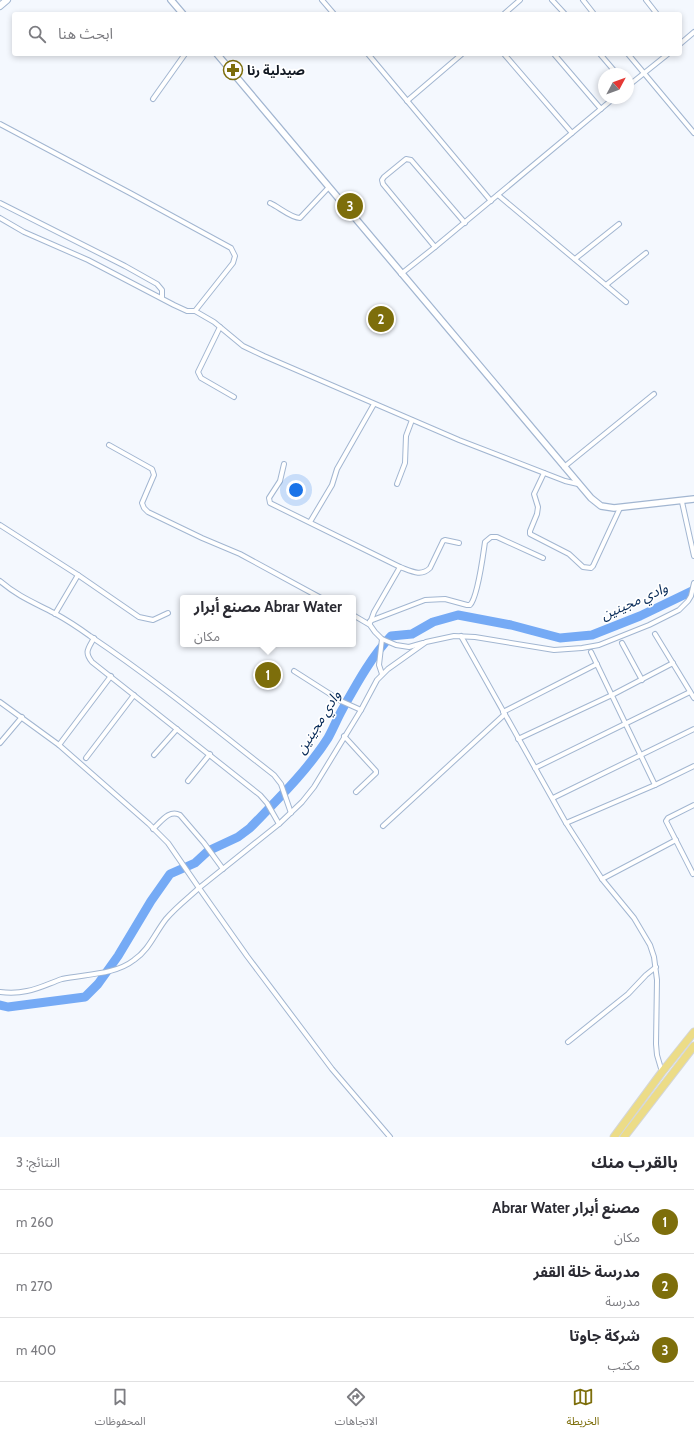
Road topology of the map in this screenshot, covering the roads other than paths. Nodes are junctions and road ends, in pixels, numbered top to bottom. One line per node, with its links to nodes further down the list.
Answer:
1 (7, 0): 8 (main road)
2 (171, 0): 9 (street)
3 (322, 0): 10 (street)
4 (520, 0): 11 (street)
5 (552, 0): 12 (street)
6 (583, 0): 13 (street)
7 (646, 0): 14 (street)
8 (0, 6)
9 (181, 12)
10 (332, 12)
11 (506, 12)
12 (563, 12)
13 (592, 12)
14 (655, 12)
15 (694, 32): 16 (street)
16 (682, 41)
17 (184, 56): 29 (street)
18 (219, 56): 36 (street)
19 (370, 56): 30 (street)
20 (460, 56): 30 (street)
21 (506, 56): 34 (street)
22 (556, 56): 32 (street)
23 (602, 56): 26 (street)
24 (630, 56): 27 (street)
25 (665, 56): 27 (street)
26 (612, 68)
27 (644, 73): 28 (street); 35 (street)
28 (634, 81)
29 (153, 99)
30 (407, 101): 38 (street)
31 (607, 104): 32 (street)
32 (601, 109): 34 (street)
33 (0, 124): 51 (street)
34 (572, 133): 37 (street)
35 (694, 133)
36 (329, 187): 40 (street); 47 (street)
37 (498, 195): 38 (street); 46 (street)
38 (491, 201): 42 (street)
39 (0, 203): 49 (street)
40 (270, 203)
41 (0, 218): 49 (street)
42 (465, 223): 44 (street); 44 (street)
43 (619, 224): 46 (street)
44 (435, 247): 47 (street)
45 (646, 253): 48 (street)
46 (575, 260): 48 (street)
47 (401, 274): 59 (street)
48 (606, 286): 50 (street)
49 (162, 298): 51 (street)
50 (626, 302)
51 (196, 311): 52 (street)
52 (220, 327): 54 (street); 55 (street)
53 (654, 394): 59 (street)
54 (234, 397)
55 (374, 404): 56 (street); 66 (street)
56 (412, 420): 60 (street); 61 (street)
57 (109, 445): 75 (street)
58 (284, 464): 66 (street)
59 (564, 467): 62 (street)
60 (544, 473): 62 (street); 65 (street)
61 (397, 484)
62 (578, 484): 65 (street)
63 (694, 499): 64 (street)
64 (682, 502): 65 (street); 69 (street)
65 (620, 508)
66 (310, 522): 71 (street)
67 (0, 525): 72 (street)
68 (459, 543): 71 (street)
69 (694, 556)
70 (543, 558): 79 (street)
71 (400, 567): 79 (street)
72 (78, 575): 76 (street); 77 (street)
73 (0, 580): 77 (street)
74 (694, 583): 81 (street)
75 (315, 595)
76 (168, 613)
77 (55, 614): 82 (street)
78 (356, 616): 79 (street)
79 (370, 623): 83 (street)
80 (655, 634): 87 (street)
81 (461, 636): 84 (street); 99 (street)
82 (94, 638): 91 (street); 119 (street)
83 (382, 638): 84 (street); 90 (street)
84 (426, 642): 90 (street)
85 (622, 643): 92 (street)
86 (591, 652): 88 (street)
87 (673, 663): 92 (street); 93 (street)
88 (597, 664): 95 (street); 99 (street)
89 (294, 671): 98 (street)
90 (382, 674): 98 (street)
91 (111, 676): 94 (street); 107 (street)
92 (642, 680): 95 (street)
93 (690, 692): 96 (street); 101 (street)
94 (134, 695): 102 (street); 111 (street)
95 (612, 695): 101 (street); 105 (street)
96 (694, 698)
97 (0, 702): 100 (street)
98 (361, 710): 104 (street)
99 (504, 713): 105 (street); 122 (street)
100 (22, 717): 106 (street); 107 (street)
101 (626, 724): 109 (street); 113 (street)
102 (177, 728): 108 (street); 110 (street)
103 (694, 729): 109 (street)
104 (344, 736): 116 (street); 119 (street)
105 (518, 739): 113 (street)
106 (0, 743)
107 (60, 745): 123 (street)
108 (210, 754): 114 (street); 121 (street)
109 (640, 754): 115 (street); 117 (street)
110 (154, 755)
111 (86, 758)
112 (694, 766): 115 (street)
113 (535, 768): 117 (street)
114 (188, 781)
115 (656, 785): 120 (street)
116 (356, 792)
117 (553, 798): 120 (street)
118 (694, 804): 124 (street)
119 (291, 813): 121 (street)
120 (566, 823): 127 (street)
121 (279, 824): 125 (street)
122 (382, 826)
123 (153, 829): 125 (street); 128 (street)
124 (676, 840): 126 (street); 127 (street)
125 (223, 869): 128 (street)
126 (693, 874)
127 (602, 879): 129 (street)
128 (199, 888): 130 (street); 135 (street)
129 (656, 967): 132 (street); 134 (street)
130 (0, 992)
131 (694, 1032): 134 (highway)
132 (568, 1042)
133 (694, 1046): 137 (highway)
134 (662, 1072): 136 (highway)
135 (390, 1137)
136 (614, 1137)
137 (624, 1137)

